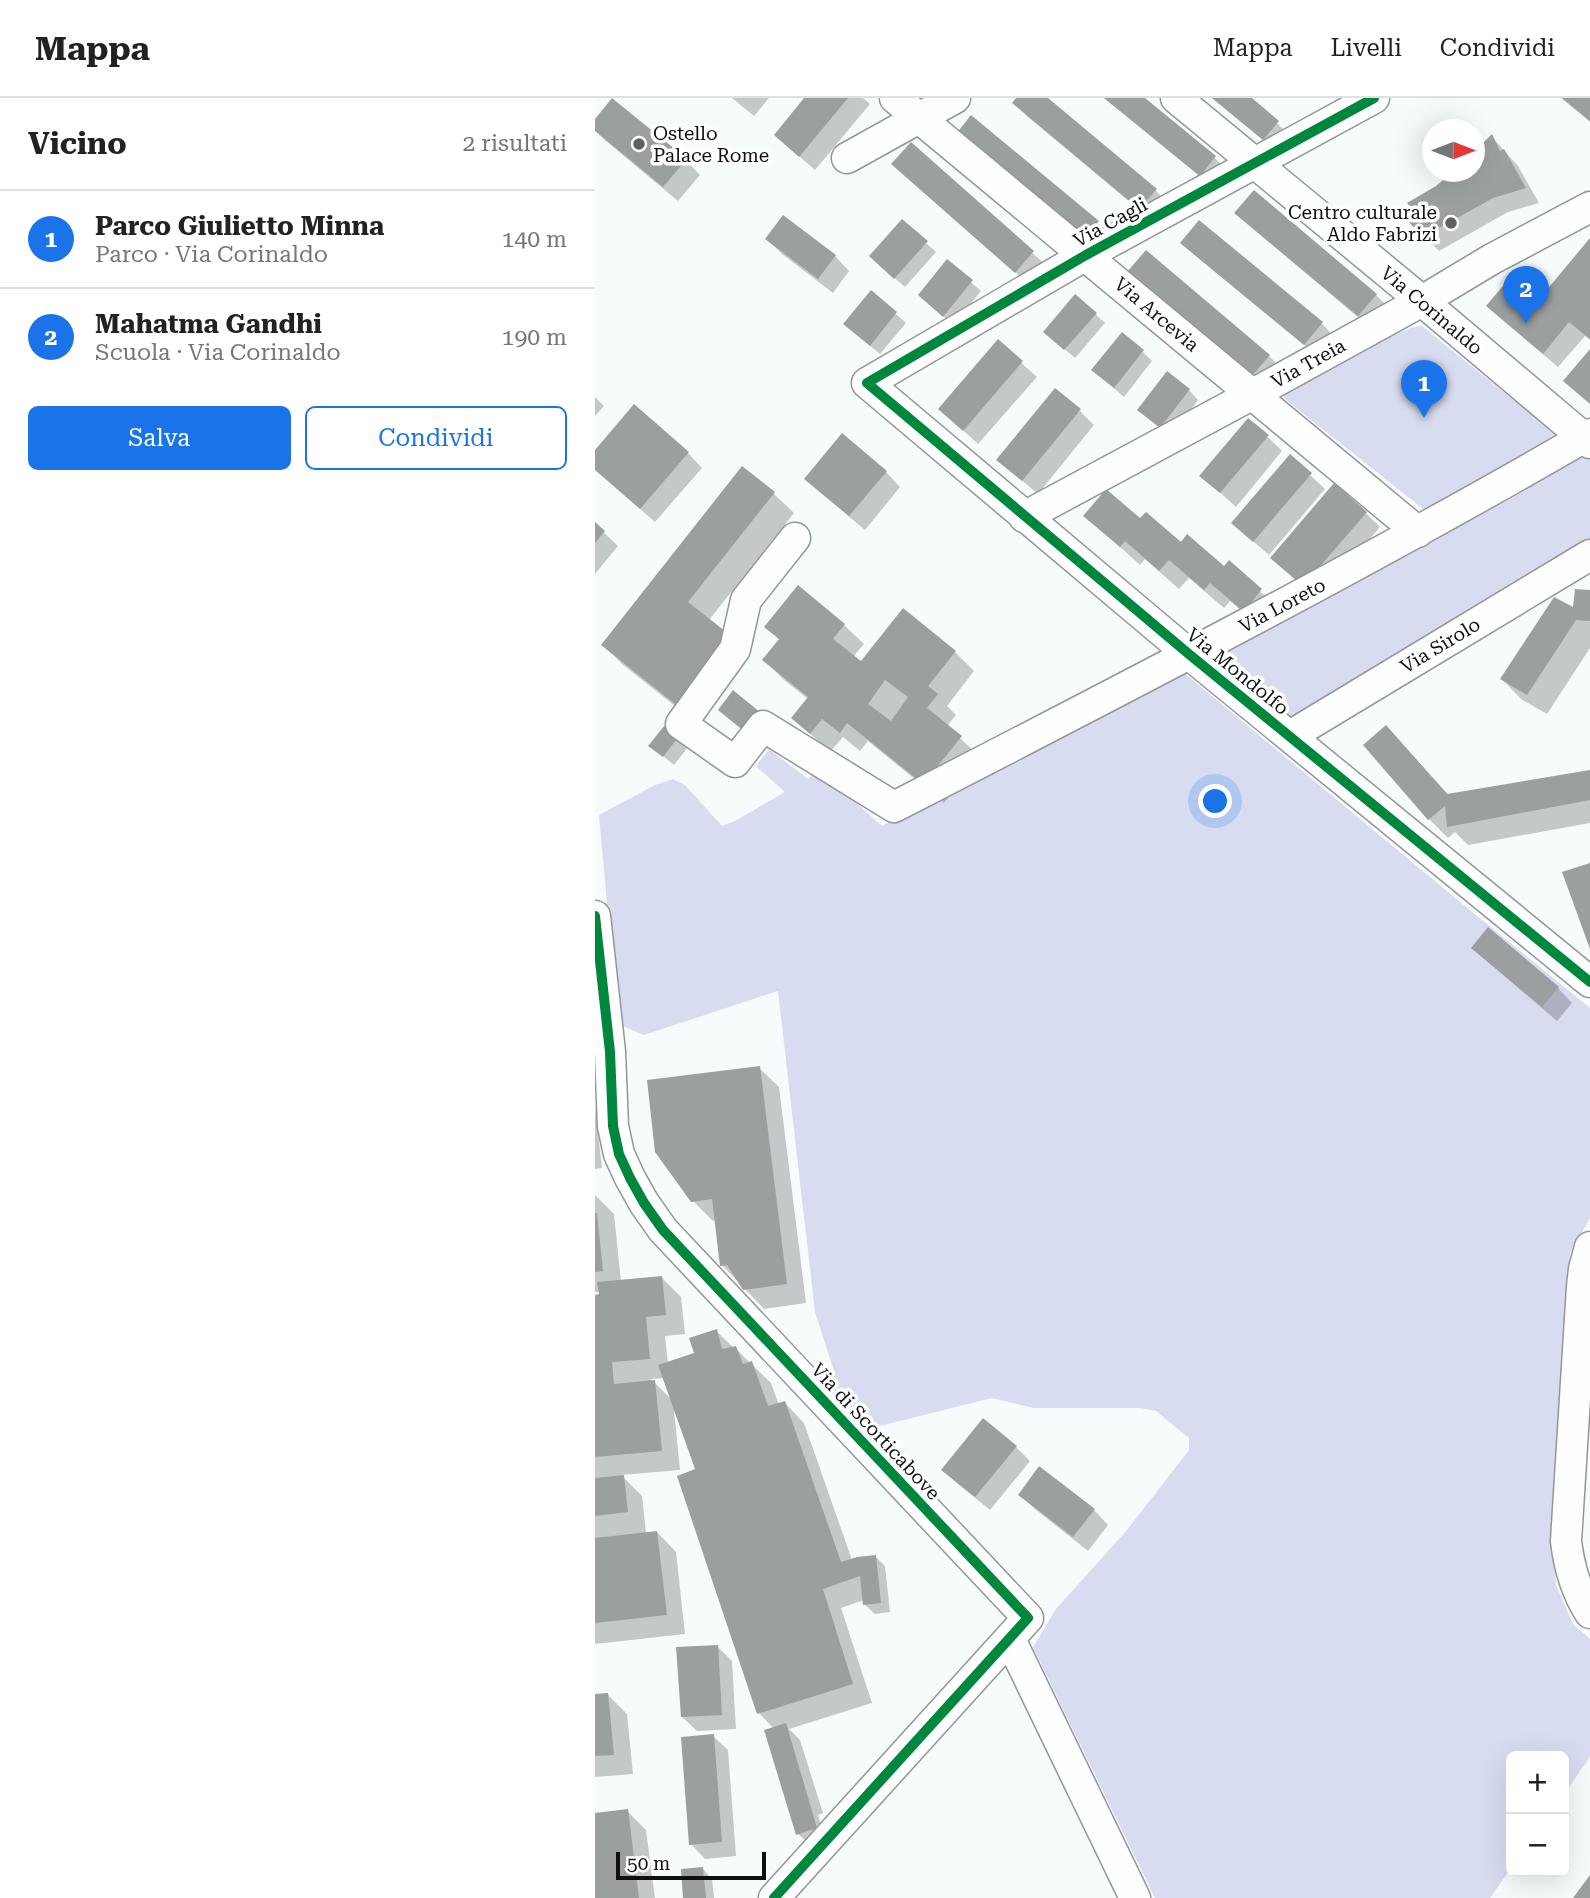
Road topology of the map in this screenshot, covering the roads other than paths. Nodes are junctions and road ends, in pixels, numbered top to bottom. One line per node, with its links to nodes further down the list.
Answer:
1 (895, 98): 5 (street, Via Arcevia)
2 (955, 98): 5 (street)
3 (1176, 98): 7 (street, Via Corinaldo)
4 (1374, 98): 7 (street, Via Cagli)
5 (919, 119): 6 (street); 9 (street, Via Arcevia)
6 (847, 158)
7 (1254, 162): 9 (street, Via Cagli); 10 (street, Via Corinaldo)
8 (1590, 207): 10 (street, Via Treia)
9 (1086, 255): 11 (street, Via Cagli); 12 (street, Via Arcevia)
10 (1422, 301): 12 (street, Via Treia); 13 (street, Via Corinaldo)
11 (867, 383): 14 (street, Via Mondolfo)
12 (1253, 394): 14 (street, Via Treia); 15 (street, Via Arcevia)
13 (1588, 438): 15 (street, Via Loreto)
14 (1024, 517): 18 (street, Via Mondolfo)
15 (1418, 532): 18 (street, Via Loreto)
16 (795, 538): 18 (street, Via Loreto)
17 (1590, 555): 19 (street, Via Sirolo)
18 (1190, 655): 19 (street, Via Mondolfo)
19 (1290, 736): 21 (street, Via Mondolfo)
20 (595, 916): 24 (street, Via di Scorticabove)
21 (1590, 982)
22 (1590, 1247): 23 (street)
23 (1590, 1613)
24 (1010, 1639): 25 (street, Via di Scorticabove); 26 (street)
25 (774, 1898)
26 (1135, 1898)

